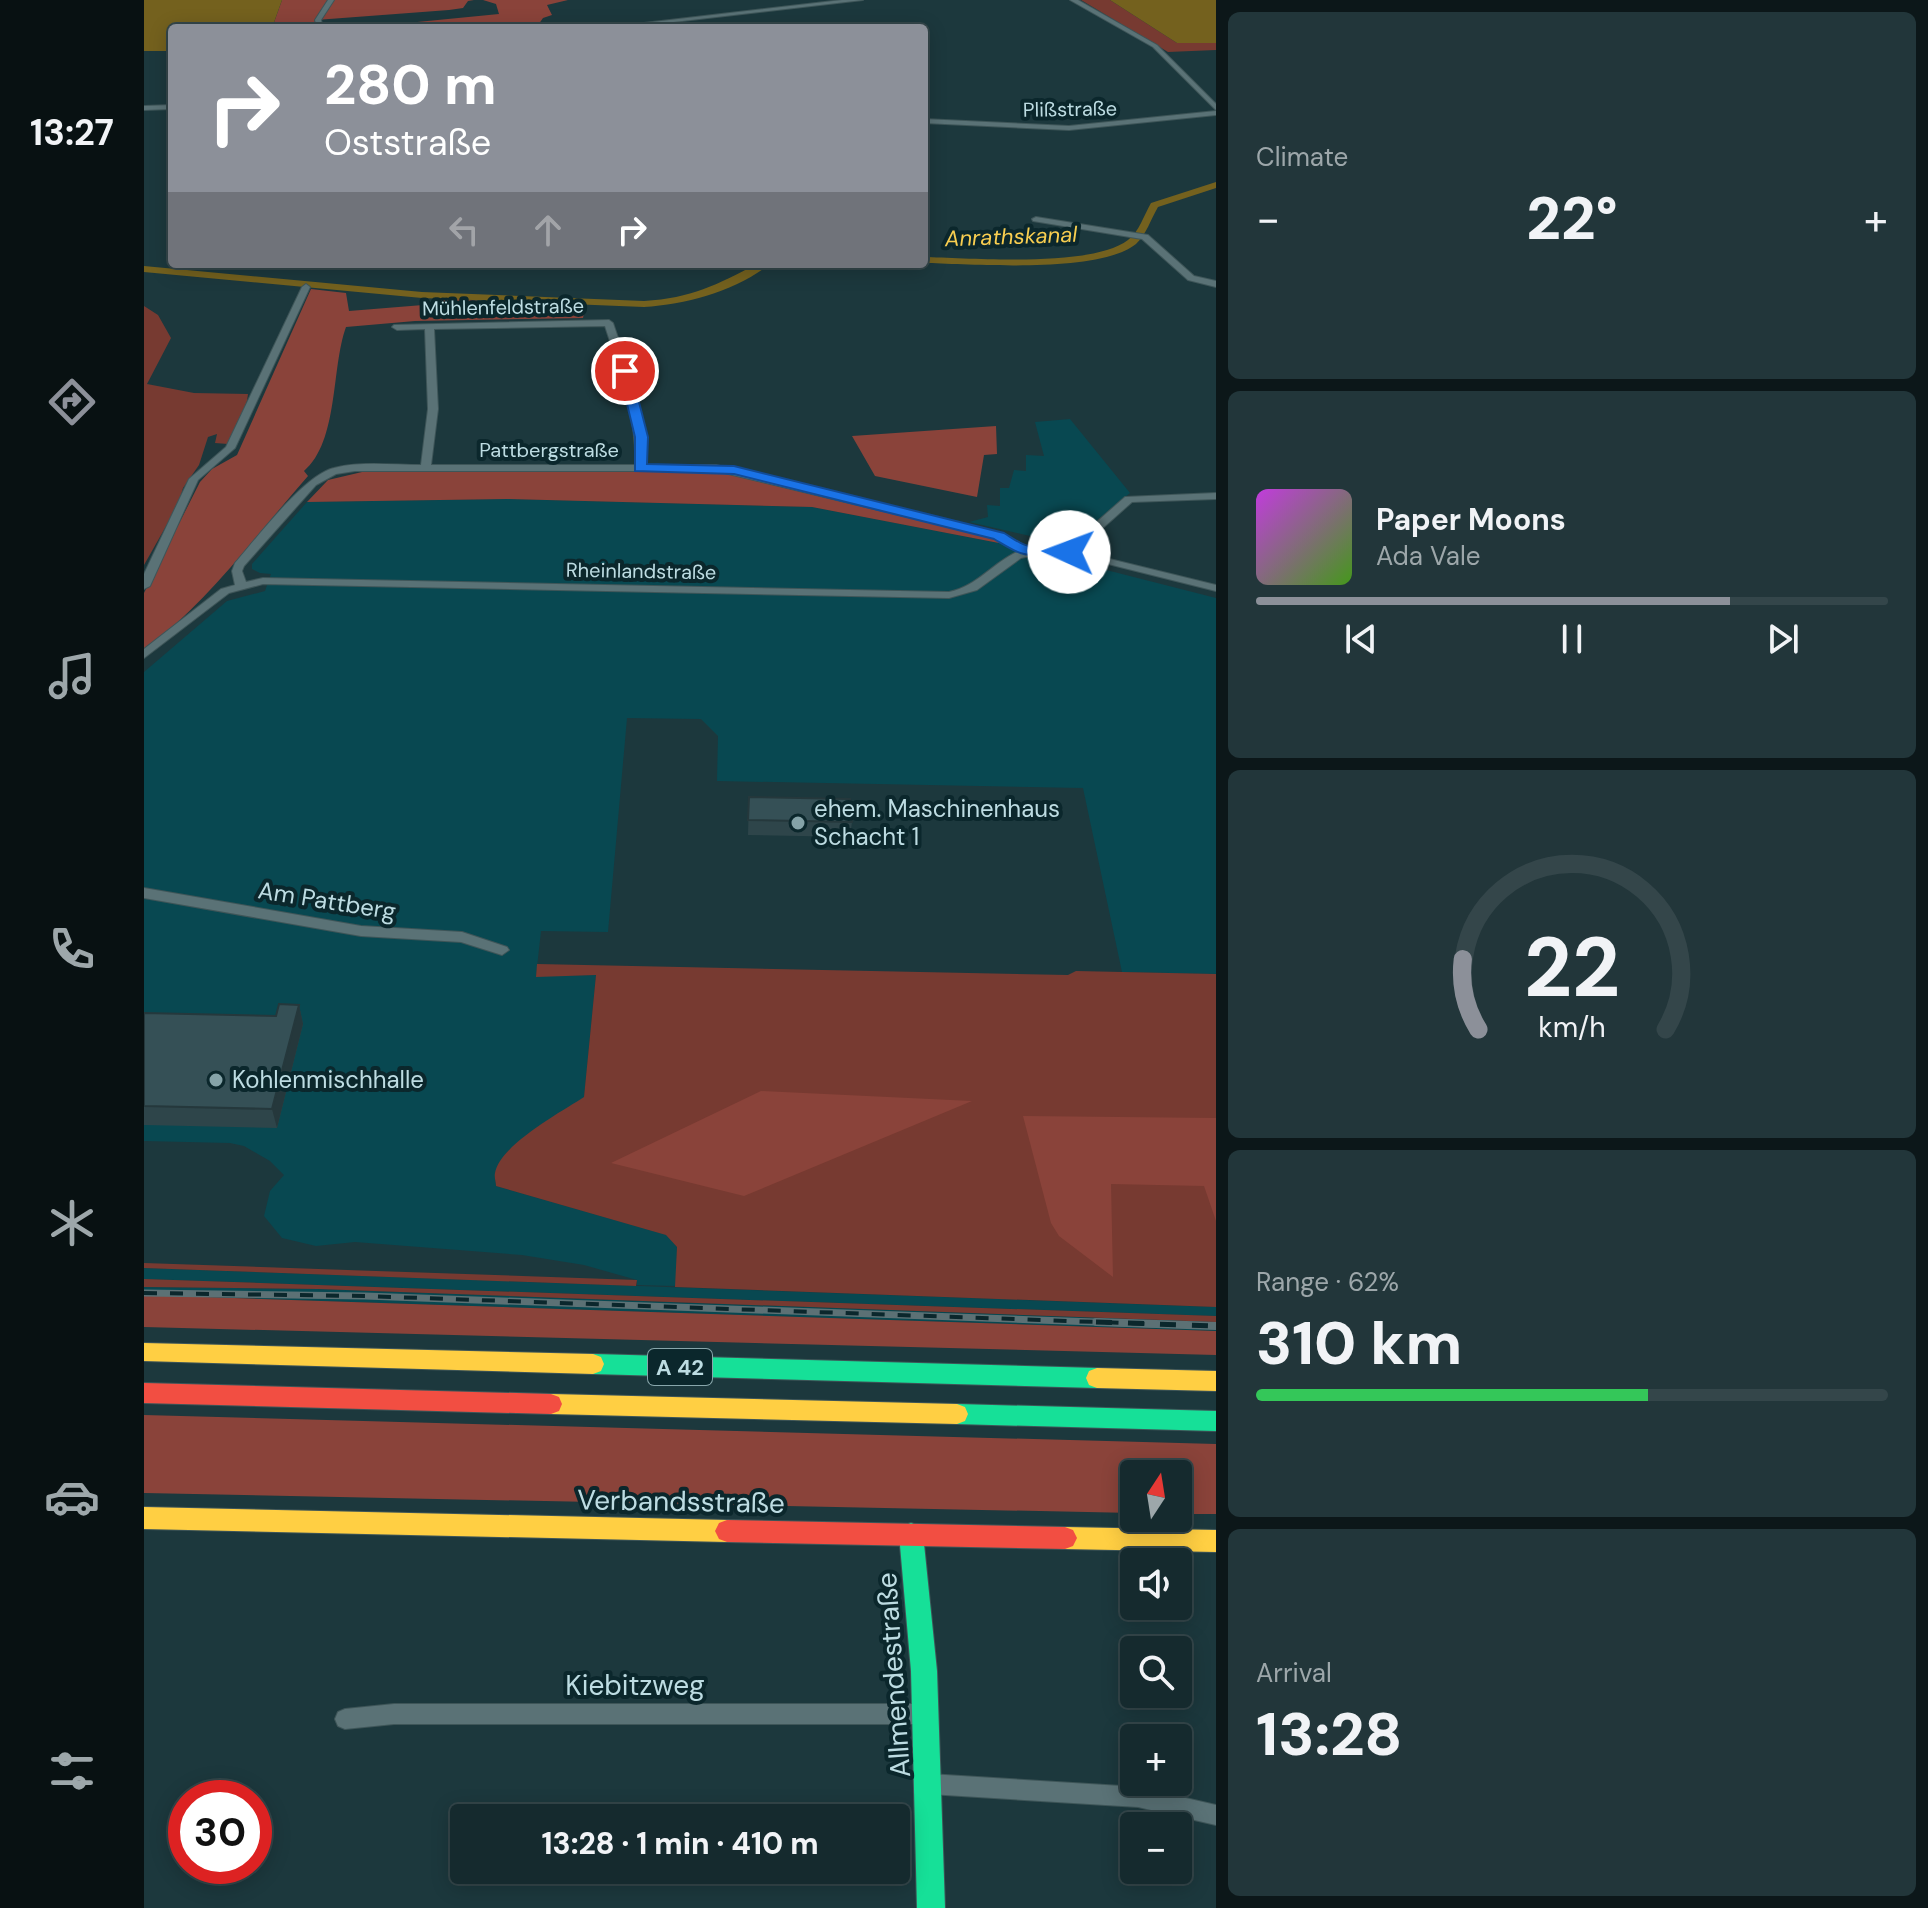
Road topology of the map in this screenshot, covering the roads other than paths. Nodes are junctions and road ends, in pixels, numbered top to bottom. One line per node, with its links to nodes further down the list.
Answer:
1 (331, 0): 4 (street)
2 (860, 0): 5 (street)
3 (1073, 0): 8 (street)
4 (319, 24)
5 (641, 24)
6 (168, 107): 7 (street)
7 (144, 108)
8 (1216, 111): 9 (street, Plißstraße)
9 (928, 121)
10 (1036, 219): 11 (street)
11 (1216, 284)
12 (306, 287): 21 (street)
13 (429, 326): 14 (street, Mühlenfeldstraße); 15 (street); 16 (street, Mühlenfeldstraße)
14 (397, 327)
15 (426, 468): 16 (street, Pattbergstraße); 20 (street, Pattbergstraße)
16 (640, 468): 18 (street, Pattbergstraße)
17 (1216, 496): 19 (street)
18 (1027, 551): 19 (street, Pattbergstraße); 20 (street, Rheinlandstraße)
19 (1069, 552): 22 (street, Pattbergstraße)
20 (241, 585): 23 (street)
21 (144, 586)
22 (1216, 588)
23 (144, 655)
24 (144, 893): 25 (street, Am Pattberg)
25 (502, 950)
26 (144, 1352): 27 (main road, A 42)
27 (1216, 1381)
28 (144, 1393): 29 (main road, A 42)
29 (1216, 1421)
30 (144, 1518): 31 (main road, Verbandsstraße)
31 (911, 1534): 32 (main road, Verbandsstraße); 33 (main road, Allmendestraße)
32 (1216, 1541)
33 (925, 1714): 34 (street, Kiebitzweg); 35 (main road, Allmendestraße)
34 (345, 1719)
35 (929, 1784): 36 (street); 37 (main road, Allmendestraße)
36 (1216, 1815)
37 (931, 1908)

